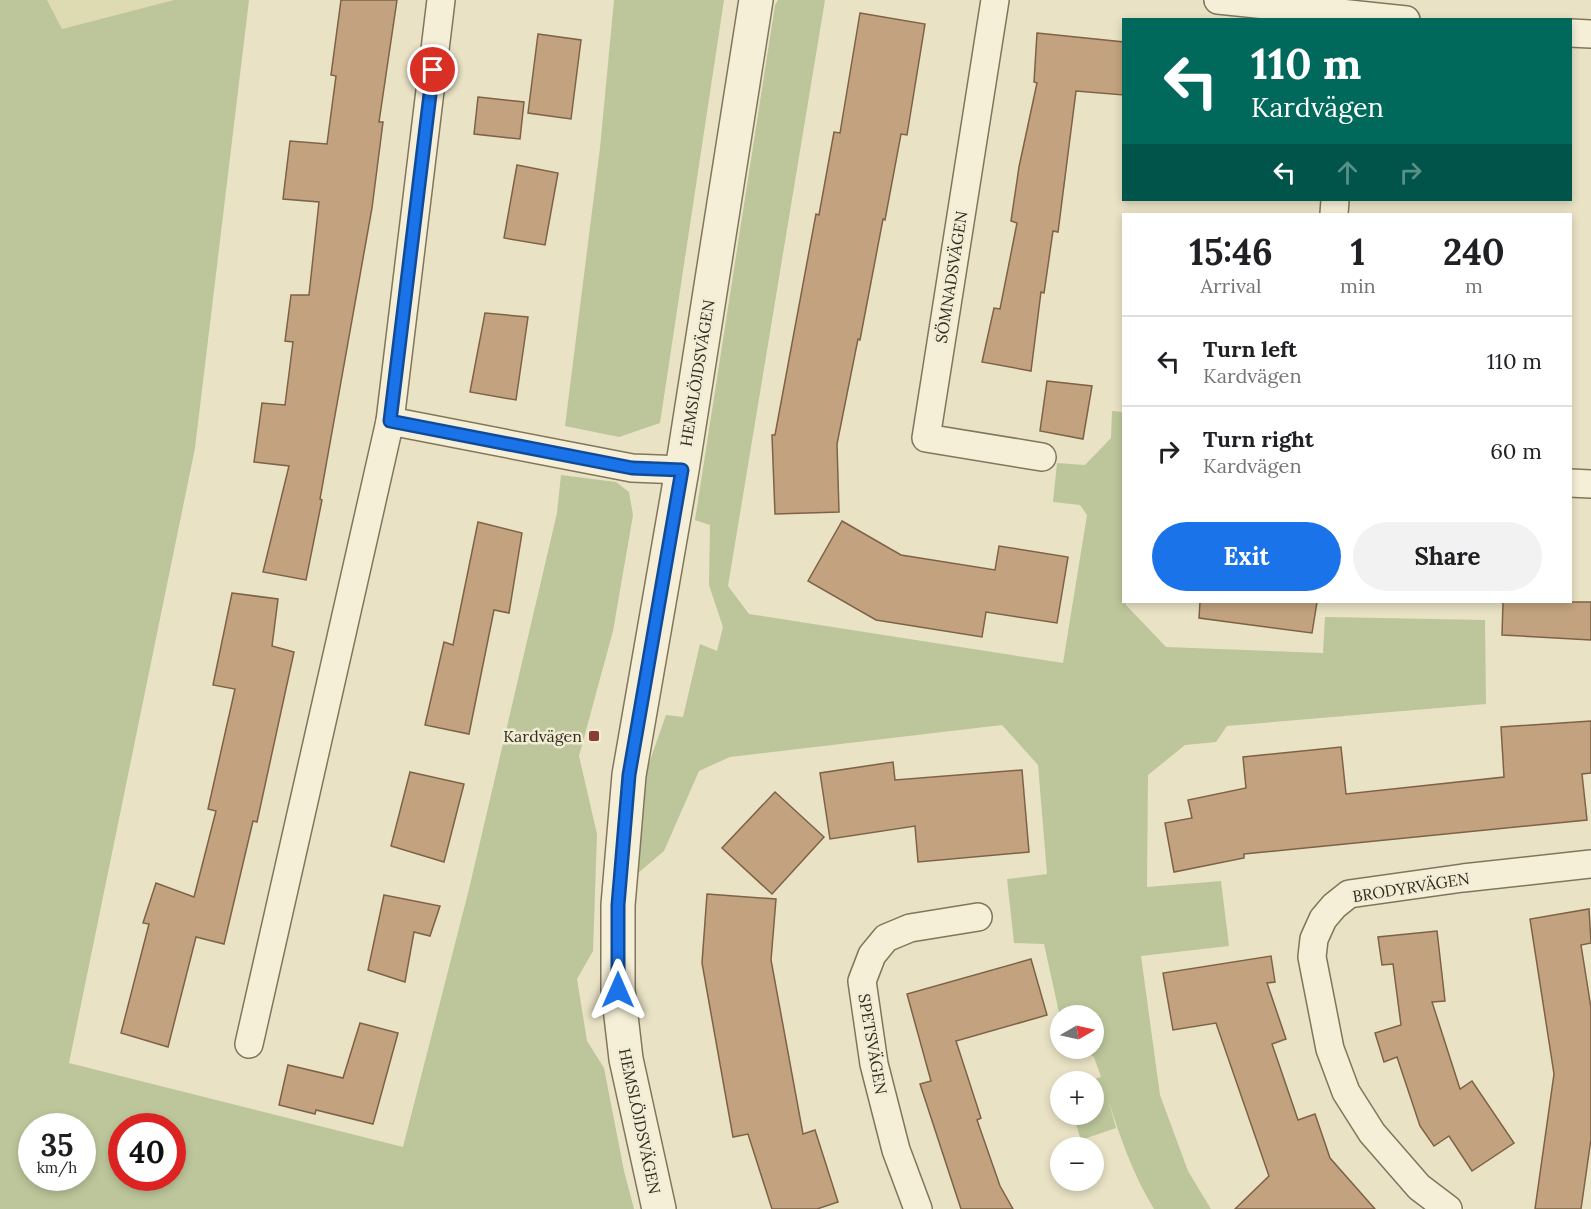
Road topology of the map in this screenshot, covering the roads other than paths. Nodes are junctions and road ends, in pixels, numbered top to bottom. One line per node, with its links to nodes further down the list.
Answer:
1 (441, 0): 9 (street)
2 (756, 0): 11 (street, HEMSLÖJDSVÄGEN)
3 (995, 0): 10 (street, SÖMNADSVÄGEN)
4 (1218, 0): 5 (street)
5 (1345, 17): 6 (street)
6 (1365, 18)
7 (1572, 33): 8 (street)
8 (1591, 34)
9 (390, 421): 11 (street); 16 (street)
10 (1042, 457)
11 (682, 470): 17 (street, HEMSLÖJDSVÄGEN)
12 (1572, 483): 13 (street)
13 (1591, 484)
14 (1591, 864): 19 (street, BRODYRVÄGEN)
15 (978, 917): 18 (street, SPETSVÄGEN)
16 (249, 1044)
17 (659, 1209)
18 (918, 1209)
19 (1448, 1209)

